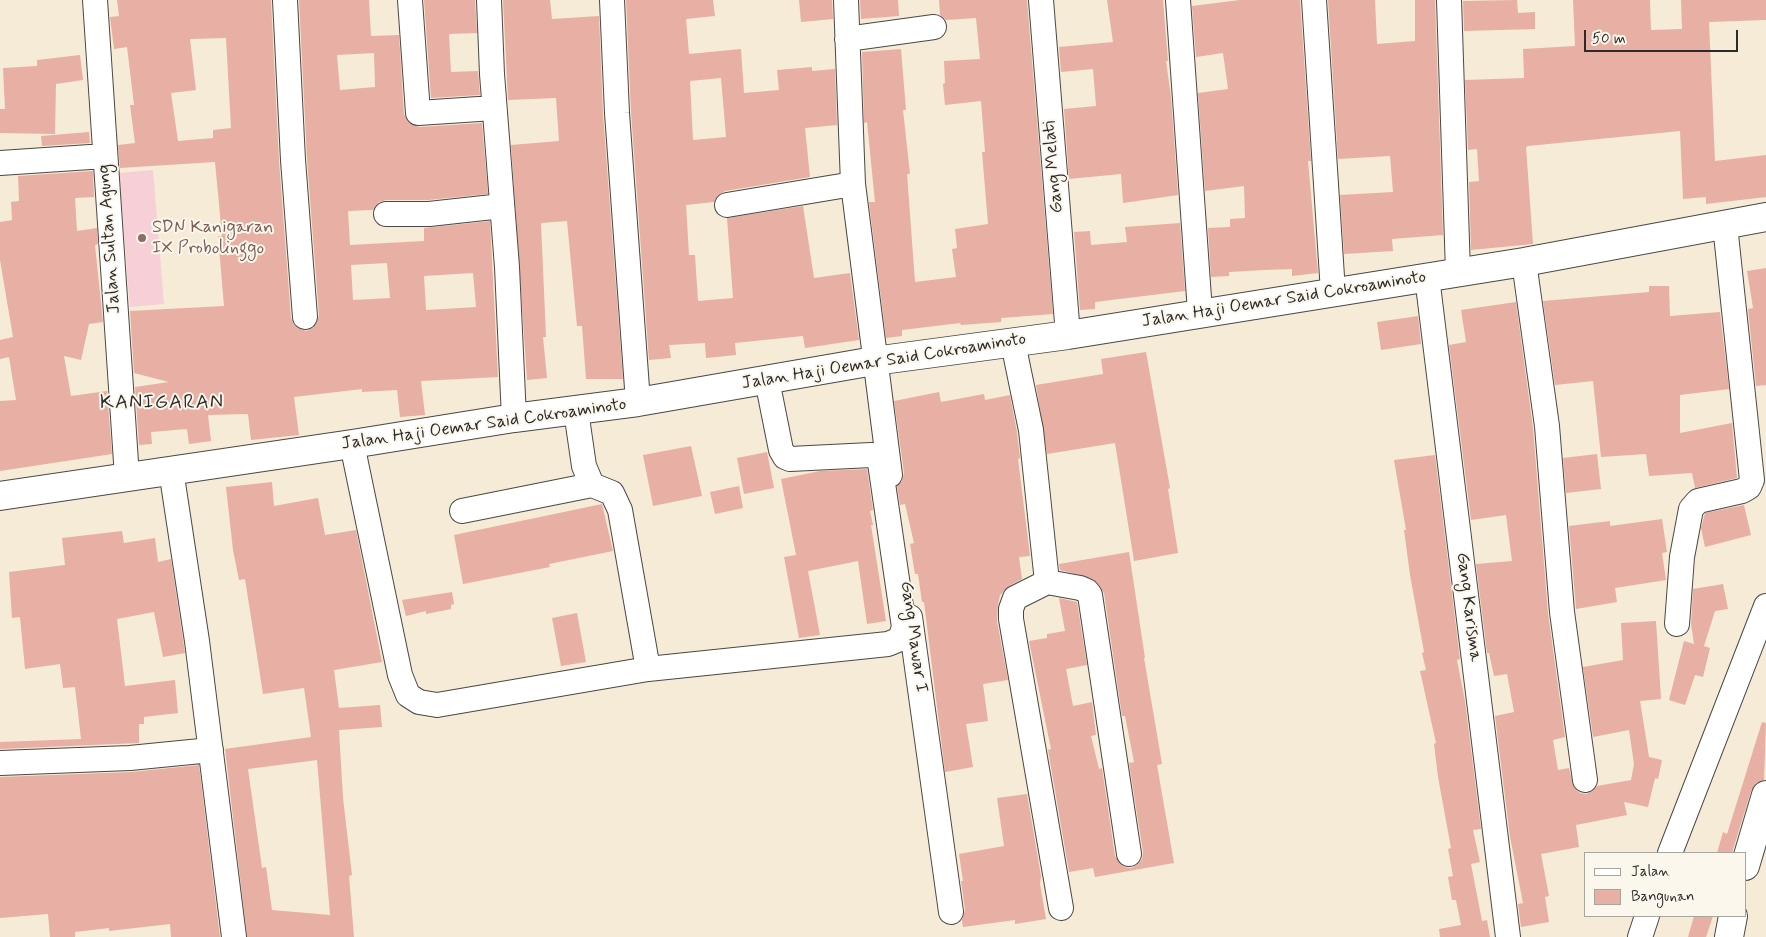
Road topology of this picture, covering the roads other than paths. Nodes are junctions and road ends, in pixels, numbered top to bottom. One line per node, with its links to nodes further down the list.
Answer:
1 (95, 0): 14 (street, Jalan Sultan Agung)
2 (285, 0): 27 (street)
3 (410, 0): 13 (street)
4 (489, 0): 13 (street)
5 (612, 0): 32 (street)
6 (846, 0): 12 (street, Gang Mawar I)
7 (1041, 0): 28 (street, Gang Melati)
8 (1178, 0): 26 (street)
9 (1314, 0): 25 (street)
10 (1449, 0): 23 (street)
11 (934, 27): 12 (street)
12 (847, 39): 16 (street, Gang Mawar I)
13 (494, 108): 18 (street)
14 (105, 156): 15 (street); 37 (street, Jalan Sultan Agung)
15 (0, 163)
16 (853, 184): 17 (street); 30 (street, Gang Mawar I)
17 (727, 205)
18 (502, 206): 19 (street); 34 (street)
19 (386, 214)
20 (1766, 217): 21 (main road, Jalan Haji Oemar Said Cokroaminoto)
21 (1725, 225): 22 (main road, Jalan Haji Oemar Said Cokroaminoto); 43 (street)
22 (1524, 262): 23 (main road, Jalan Haji Oemar Said Cokroaminoto); 47 (street)
23 (1458, 272): 24 (main road, Jalan Haji Oemar Said Cokroaminoto)
24 (1427, 277): 25 (main road, Jalan Haji Oemar Said Cokroaminoto); 57 (street, Gang Karisma)
25 (1333, 292): 26 (main road, Jalan Haji Oemar Said Cokroaminoto)
26 (1200, 312): 28 (main road, Jalan Haji Oemar Said Cokroaminoto)
27 (305, 317)
28 (1068, 334): 29 (main road, Jalan Haji Oemar Said Cokroaminoto)
29 (1013, 342): 30 (main road, Jalan Haji Oemar Said Cokroaminoto); 41 (street)
30 (874, 362): 31 (main road, Jalan Haji Oemar Said Cokroaminoto); 53 (street, Gang Mawar I)
31 (766, 380): 32 (main road, Jalan Haji Oemar Said Cokroaminoto); 44 (street)
32 (638, 402): 33 (main road, Jalan Haji Oemar Said Cokroaminoto)
33 (576, 411): 34 (main road, Jalan Haji Oemar Said Cokroaminoto); 38 (street)
34 (514, 418): 35 (main road, Jalan Haji Oemar Said Cokroaminoto)
35 (352, 444): 36 (main road, Jalan Haji Oemar Said Cokroaminoto); 44 (street)
36 (171, 470): 37 (main road, Jalan Haji Oemar Said Cokroaminoto); 45 (street)
37 (127, 477): 39 (main road, Jalan Haji Oemar Said Cokroaminoto)
38 (592, 486): 40 (street); 44 (street)
39 (0, 496)
40 (462, 511)
41 (1047, 582): 50 (street); 52 (street)
42 (1766, 606): 49 (street)
43 (1677, 624)
44 (648, 669)
45 (211, 750): 46 (street); 56 (street)
46 (0, 763)
47 (1585, 780)
48 (1766, 795): 51 (main road)
49 (1670, 852)
50 (1129, 854)
51 (1746, 863)
52 (1061, 908)
53 (951, 912)
54 (1647, 917): 58 (street)
55 (1733, 917): 59 (main road)
56 (234, 937)
57 (1508, 937)
58 (1640, 937)
59 (1729, 937)

